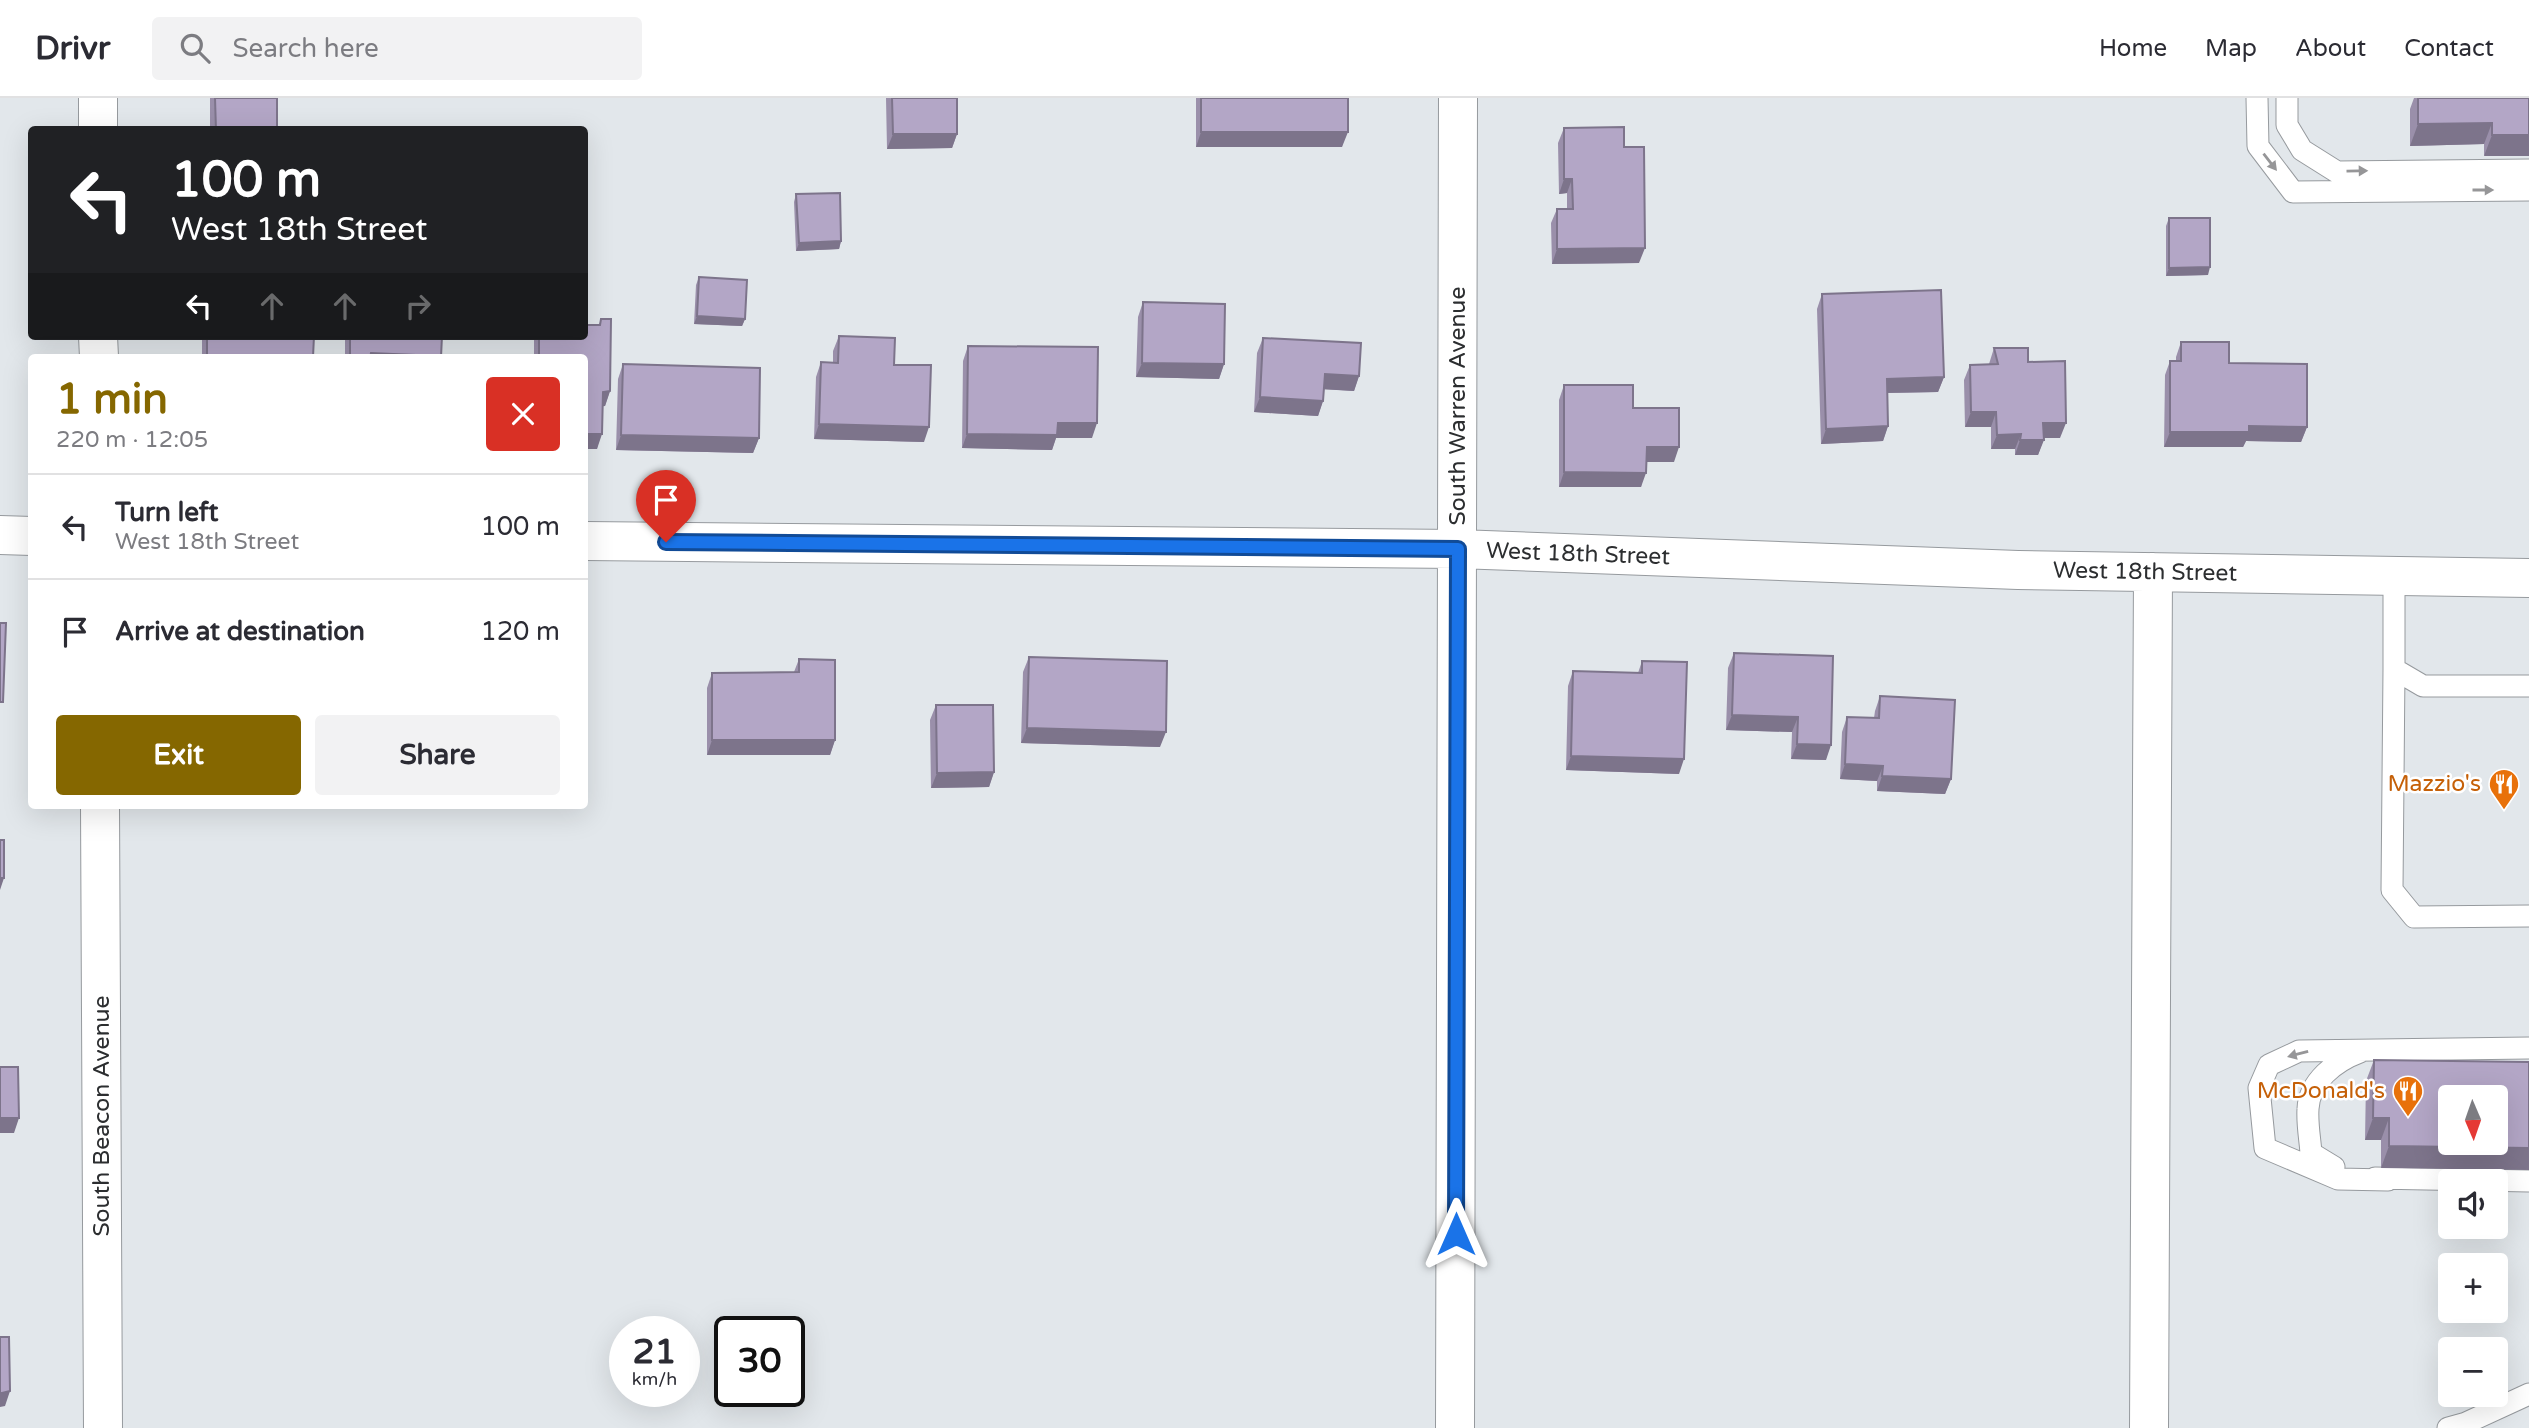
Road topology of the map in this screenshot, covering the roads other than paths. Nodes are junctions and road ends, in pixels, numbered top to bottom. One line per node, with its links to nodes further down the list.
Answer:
1 (97, 98): 5 (street)
2 (1458, 98): 11 (street, South Warren Avenue)
3 (2258, 98): 7 (lane, one-way to 7)
4 (2287, 98): 6 (lane, one-way to 6)
5 (98, 126)
6 (2529, 170)
7 (2529, 190)
8 (0, 535): 9 (street)
9 (28, 536)
10 (588, 541): 11 (street, West 18th Street)
11 (1458, 549): 12 (street, West 18th Street); 25 (street, South Warren Avenue)
12 (2153, 572): 13 (street, West 18th Street); 26 (street)
13 (2394, 576): 14 (street, West 18th Street); 15 (lane)
14 (2529, 578)
15 (2394, 669): 16 (lane); 18 (lane)
16 (2529, 686)
17 (100, 809): 24 (street, South Beacon Avenue)
18 (2529, 916)
19 (2529, 1048): 20 (lane)
20 (2365, 1050): 21 (lane); 21 (lane, one-way to 21)
21 (2388, 1180): 22 (lane)
22 (2529, 1181)
23 (2529, 1394): 27 (lane)
24 (103, 1428)
25 (1455, 1428)
26 (2149, 1428)
27 (2448, 1428)

